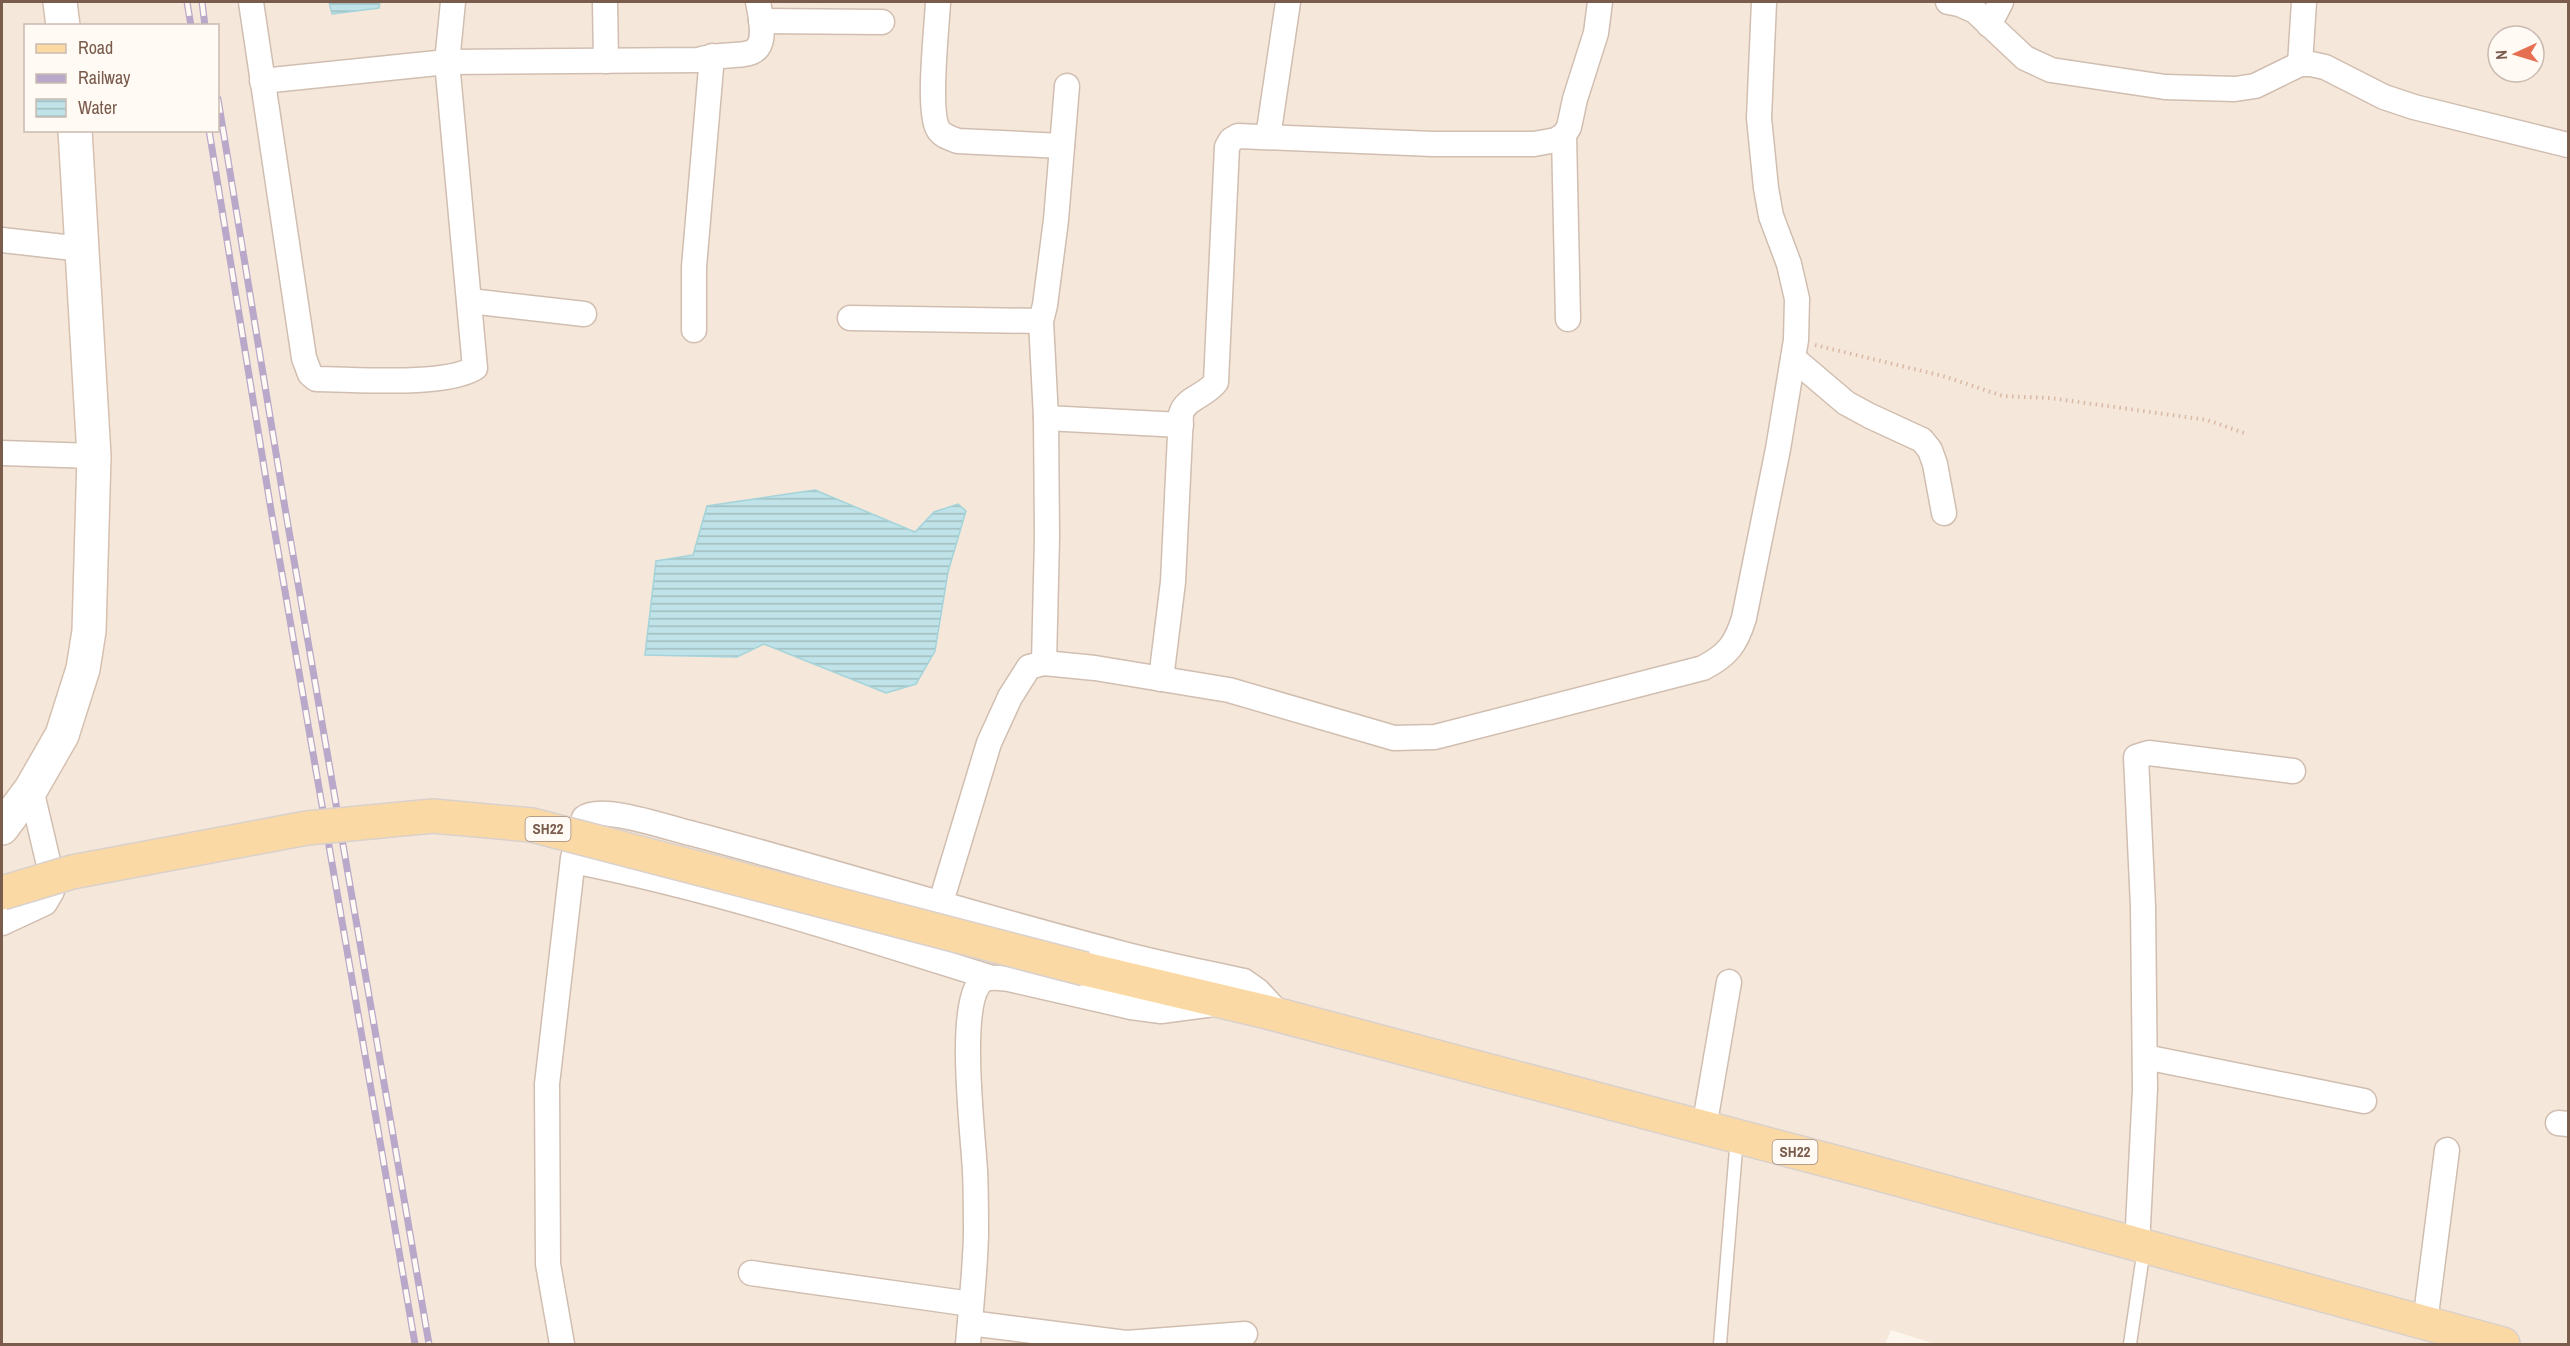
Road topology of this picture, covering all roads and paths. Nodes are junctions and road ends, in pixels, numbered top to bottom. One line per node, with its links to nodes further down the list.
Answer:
1 (60, 2): 14 (street)
2 (251, 2): 20 (street)
3 (453, 2): 18 (street)
4 (605, 2): 17 (street)
5 (938, 2): 26 (street)
6 (1288, 2): 24 (street)
7 (1600, 2): 23 (street)
8 (1764, 2): 35 (street)
9 (1948, 2): 15 (street)
10 (2001, 2): 15 (street)
11 (2304, 2): 19 (street)
12 (759, 11): 13 (street); 16 (street)
13 (882, 22)
14 (63, 24)
15 (1989, 25): 19 (street)
16 (712, 56): 17 (street); 34 (street)
17 (606, 61): 18 (street)
18 (447, 62): 20 (street); 29 (street)
19 (2300, 64): 25 (street)
20 (262, 81): 29 (street)
21 (1067, 86): 26 (street)
22 (75, 132): 28 (street)
23 (1564, 135): 24 (street); 32 (street)
24 (1268, 137): 37 (street)
25 (2568, 145)
26 (1062, 147): 33 (street)
27 (2, 240): 28 (street)
28 (82, 249): 40 (street)
29 (470, 301): 30 (street)
30 (584, 314)
31 (850, 318): 33 (street)
32 (1568, 319)
33 (1041, 321): 36 (street)
34 (694, 330)
35 (1794, 349): 38 (path); 41 (street); 43 (street)
36 (1046, 418): 37 (street); 42 (street)
37 (1181, 425): 43 (street)
38 (2244, 433)
39 (2, 453): 40 (street)
40 (94, 456): 45 (street)
41 (1944, 513)
42 (1044, 663): 43 (street); 49 (street)
43 (1161, 679)
44 (2293, 771): 55 (street)
45 (32, 789): 46 (street); 50 (street)
46 (2, 828)
47 (573, 861): 49 (street); 51 (street); 65 (street)
48 (2, 893): 53 (main road, SH22, bridge)
49 (941, 902): 54 (street)
50 (2, 923)
51 (989, 978): 53 (street); 63 (street)
52 (1729, 982): 57 (street)
53 (1226, 1003): 54 (main road, SH22)
54 (1281, 1016): 57 (main road, SH22)
55 (2145, 1057): 56 (street); 60 (street)
56 (2364, 1101)
57 (1704, 1128): 58 (main road, SH22)
58 (1737, 1137): 60 (main road, SH22); 66 (lane)
59 (2447, 1150): 62 (street)
60 (2140, 1246): 62 (main road, SH22); 67 (lane)
61 (751, 1273): 63 (street)
62 (2425, 1323): 68 (main road, SH22)
63 (969, 1324): 64 (street)
64 (1245, 1334)
65 (562, 1344)
66 (1720, 1344)
67 (2130, 1344)
68 (2503, 1344)

